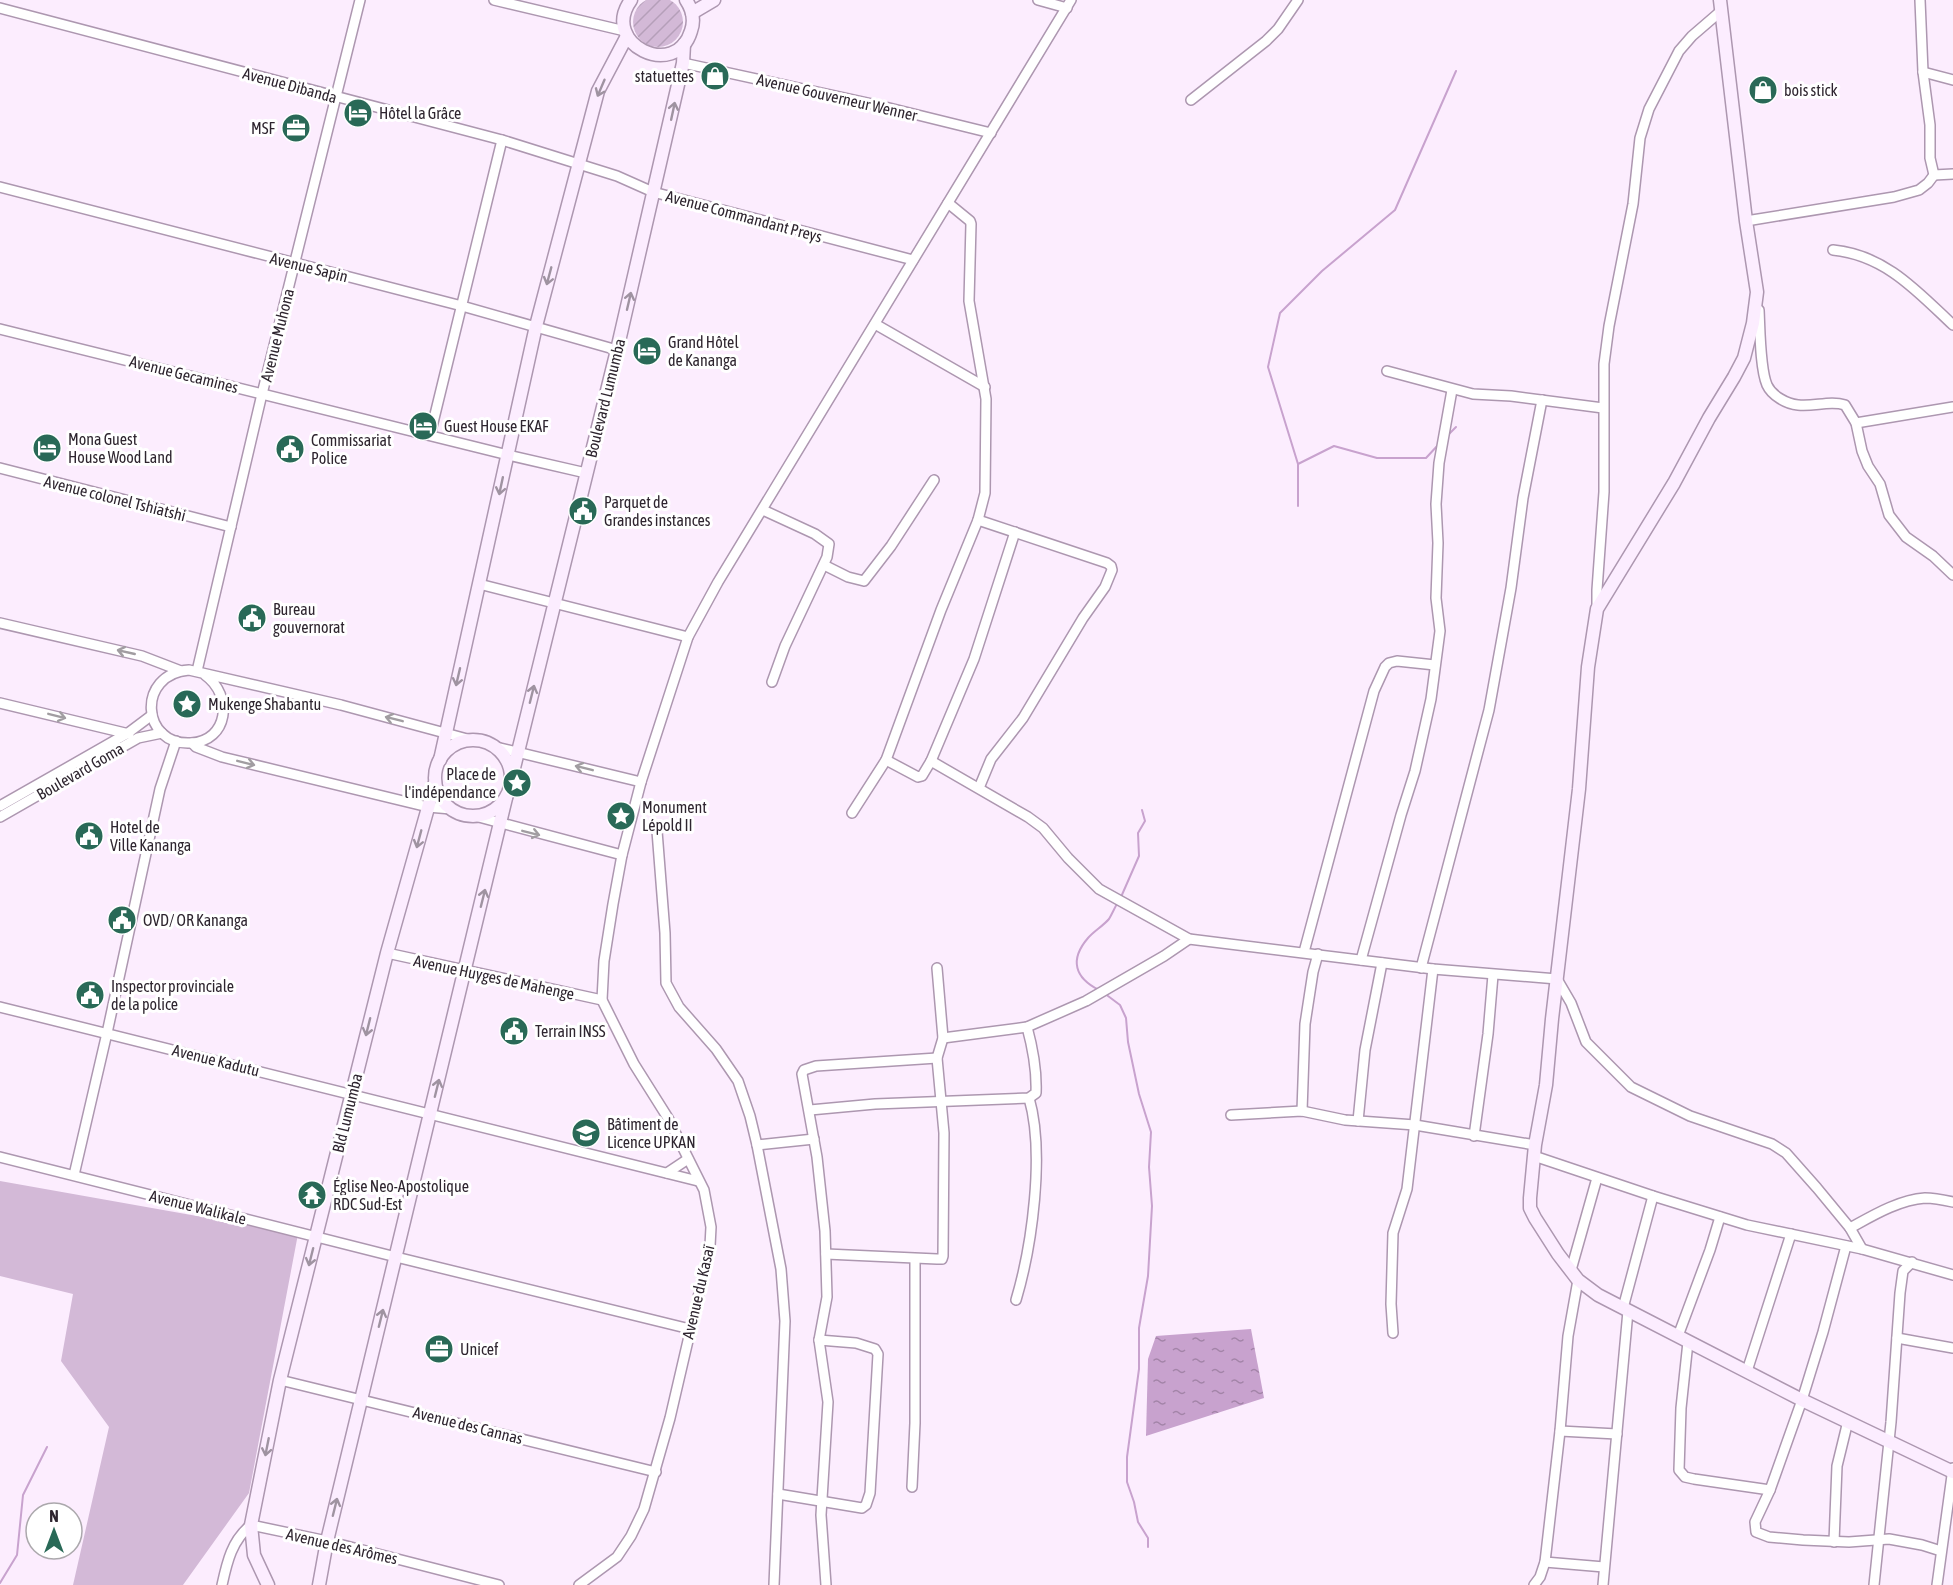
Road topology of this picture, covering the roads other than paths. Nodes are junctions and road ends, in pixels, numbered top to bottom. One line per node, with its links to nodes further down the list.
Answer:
1 (360, 0): 18 (street, Avenue Muhona)
2 (494, 0): 13 (street)
3 (631, 0): 13 (main road)
4 (686, 0): 12 (main road)
5 (714, 0): 12 (main road)
6 (1038, 0): 9 (street)
7 (1298, 0): 19 (street)
8 (1920, 0): 16 (street)
9 (1069, 4): 20 (street, Avenue du Kasaï)
10 (1720, 6): 28 (main road); 45 (street)
11 (0, 8): 18 (street, Avenue Dibanda)
12 (692, 13): 14 (main road, Boulevard Lumumba)
13 (626, 33): 14 (main road); 22 (main road, one-way to 22)
14 (684, 44): 15 (main road, Boulevard Lumumba)
15 (683, 63): 20 (street, Avenue Gouverneur Wenner); 26 (main road, Boulevard Lumumba, one-way to 15)
16 (1923, 72): 17 (street); 24 (street)
17 (1953, 80)
18 (337, 97): 21 (street, Avenue Dibanda); 31 (street, Avenue Muhona)
19 (1191, 100)
20 (991, 133): 27 (street, Avenue du Kasaï)
21 (502, 140): 22 (street, Avenue Dibanda); 33 (street)
22 (578, 164): 26 (street, Avenue Commandant Preys); 36 (main road, one-way to 36)
23 (1953, 174): 24 (street)
24 (1934, 175): 28 (street)
25 (0, 186): 31 (street, Avenue Sapin)
26 (653, 192): 30 (street, Avenue Commandant Preys); 38 (main road, Boulevard Lumumba, one-way to 26)
27 (948, 203): 30 (street, Avenue du Kasaï); 40 (street)
28 (1746, 221): 32 (main road)
29 (1833, 250): 35 (street)
30 (914, 260): 34 (street, Avenue du Kasaï)
31 (295, 263): 33 (street, Avenue Sapin); 42 (street, Avenue Muhona)
32 (1757, 292): 46 (street); 60 (main road)
33 (462, 306): 36 (street, Avenue Sapin); 47 (street)
34 (875, 324): 40 (street); 52 (street, Avenue du Kasaï)
35 (1953, 325)
36 (536, 326): 38 (street, Avenue Sapin); 48 (main road)
37 (0, 329): 42 (street, Avenue Gecamines)
38 (617, 350): 50 (main road, Boulevard Lumumba)
39 (1387, 371): 41 (street)
40 (985, 387): 53 (street)
41 (1452, 390): 43 (street); 63 (street)
42 (262, 394): 47 (street, Avenue Gecamines); 54 (street, Avenue Muhona)
43 (1542, 400): 45 (street); 103 (street)
44 (1953, 407): 46 (street)
45 (1603, 408): 60 (street)
46 (1856, 423): 57 (street)
47 (430, 435): 48 (street, Avenue Gecamines)
48 (508, 455): 50 (street, Avenue Gecamines); 58 (main road, one-way to 58)
49 (0, 468): 54 (street, Avenue colonel Tshiatshi)
50 (586, 473): 59 (main road, Boulevard Lumumba)
51 (934, 480): 56 (street)
52 (763, 510): 56 (street); 62 (street, Avenue du Kasaï)
53 (978, 520): 55 (street); 79 (street)
54 (231, 527): 65 (street, Avenue Muhona)
55 (1015, 532): 80 (street); 85 (street)
56 (824, 565): 66 (street)
57 (1953, 575)
58 (480, 584): 59 (street); 69 (main road, one-way to 69)
59 (555, 604): 62 (street); 77 (main road, Boulevard Lumumba, one-way to 59)
60 (1597, 609): 107 (main road)
61 (0, 622): 64 (street, one-way to 61)
62 (688, 637): 82 (street, Avenue du Kasaï)
63 (1436, 665): 97 (street); 100 (street)
64 (182, 671): 65 (street); 68 (street)
65 (201, 673): 69 (street, one-way to 65); 75 (street)
66 (772, 681)
67 (0, 703): 70 (street, one-way to 70)
68 (152, 715): 70 (street, Boulevard Goma); 71 (street)
69 (444, 732): 73 (street); 78 (main road)
70 (128, 733): 72 (street); 84 (street, Boulevard Goma)
71 (162, 733): 72 (street, Boulevard Goma); 74 (street)
72 (138, 738): 84 (street, Boulevard Goma)
73 (471, 740): 76 (main road); 78 (main road)
74 (176, 741): 75 (street); 111 (street)
75 (192, 743): 88 (street, one-way to 88)
76 (496, 747): 77 (street); 81 (main road)
77 (518, 751): 81 (main road); 82 (street, one-way to 77)
78 (440, 759): 83 (main road)
79 (886, 760): 80 (street); 90 (street)
80 (931, 761): 85 (street)
81 (512, 776): 86 (main road)
82 (641, 782): 95 (street, Avenue du Kasaï)
83 (435, 783): 88 (main road, Bld Lumumba); 89 (main road)
84 (43, 787): 87 (street, Boulevard Goma); 92 (street, Boulevard Goma)
85 (979, 788): 96 (street)
86 (506, 798): 91 (main road); 93 (main road)
87 (0, 806)
88 (428, 807): 89 (street); 98 (main road, Bld Lumumba, one-way to 98)
89 (451, 809): 91 (main road)
90 (852, 813)
91 (475, 816): 93 (street)
92 (0, 817)
93 (501, 825): 95 (street, one-way to 95); 105 (main road, one-way to 93)
94 (657, 831): 125 (street)
95 (622, 855): 108 (street, Avenue du Kasaï)
96 (1189, 939): 97 (street); 110 (street)
97 (1304, 952): 99 (street)
98 (387, 953): 105 (street, Avenue Huyges de Mahenge); 114 (main road, Bld Lumumba, one-way to 114)
99 (1318, 954): 100 (street); 118 (street)
100 (1361, 960): 101 (street)
101 (1382, 963): 103 (street); 121 (street)
102 (937, 968): 112 (street)
103 (1420, 968): 104 (street)
104 (1433, 969): 106 (street); 122 (street)
105 (466, 971): 108 (street, Avenue Huyges de Mahenge); 119 (main road, one-way to 105)
106 (1493, 975): 107 (street); 123 (street)
107 (1557, 979): 126 (main road); 136 (street)
108 (602, 1000): 128 (street, Avenue du Kasaï)
109 (0, 1007): 111 (street, Avenue Kadutu)
110 (1027, 1027): 112 (street); 115 (street)
111 (108, 1033): 114 (street, Avenue Kadutu); 130 (street)
112 (943, 1038): 113 (street)
113 (937, 1058): 116 (street); 117 (street)
114 (352, 1094): 119 (street, Avenue Kadutu); 138 (main road, Bld Lumumba)
115 (1029, 1098): 116 (street); 149 (street)
116 (941, 1101): 117 (street); 144 (street)
117 (810, 1110): 124 (street)
118 (1302, 1111): 120 (street); 121 (street)
119 (431, 1115): 129 (street, Avenue Kadutu); 142 (main road)
120 (1231, 1115)
121 (1358, 1121): 122 (street)
122 (1415, 1125): 123 (street); 154 (street)
123 (1474, 1136): 126 (street)
124 (814, 1139): 125 (street); 141 (street)
125 (757, 1145): 171 (street)
126 (1535, 1150): 131 (street); 147 (main road)
127 (0, 1157): 130 (street, Avenue Walikale)
128 (688, 1159): 129 (street); 132 (street, Avenue du Kasaï)
129 (667, 1173): 132 (street, Avenue Kadutu)
130 (74, 1175): 138 (street, Avenue Walikale)
131 (1597, 1178): 133 (street); 147 (street)
132 (698, 1181): 152 (street, Avenue du Kasaï)
133 (1653, 1196): 135 (street); 150 (street)
134 (1953, 1202): 136 (street)
135 (1720, 1217): 137 (street); 156 (street)
136 (1850, 1228): 140 (street)
137 (1791, 1234): 139 (street); 159 (street)
138 (316, 1236): 142 (street, Avenue Walikale); 160 (main road, Bld Lumumba, one-way to 160)
139 (1846, 1246): 140 (street); 162 (street)
140 (1862, 1249): 143 (street)
141 (826, 1254): 144 (street); 157 (street)
142 (396, 1257): 152 (street, Avenue Walikale); 161 (main road, one-way to 142)
143 (1894, 1257): 145 (street); 146 (street)
144 (915, 1259): 169 (street)
145 (1912, 1262): 146 (street); 148 (street)
146 (1903, 1271): 155 (street)
147 (1574, 1275): 150 (main road); 164 (street)
148 (1953, 1275)
149 (1016, 1300)
150 (1626, 1309): 151 (main road); 153 (street)
151 (1641, 1318): 153 (street); 156 (main road)
152 (690, 1329): 168 (street, Avenue du Kasaï)
153 (1627, 1329): 165 (street)
154 (1393, 1333)
155 (1897, 1338): 158 (street); 166 (street)
156 (1683, 1339): 159 (main road); 170 (street)
157 (819, 1340): 172 (street); 172 (street)
158 (1953, 1348)
159 (1747, 1371): 162 (main road)
160 (280, 1380): 161 (street, Avenue des Cannas); 173 (main road, Bld Lumumba, one-way to 173)
161 (361, 1399): 168 (street, Avenue des Cannas); 175 (main road, one-way to 161)
162 (1802, 1400): 163 (main road); 170 (street)
163 (1848, 1421): 166 (main road); 176 (street)
164 (1560, 1431): 165 (street); 178 (street)
165 (1617, 1434): 179 (street)
166 (1888, 1439): 167 (main road); 174 (street)
167 (1953, 1471): 177 (street)
168 (656, 1472): 184 (street, Avenue du Kasaï)
169 (912, 1487)
170 (1770, 1490): 176 (street)
171 (778, 1494): 172 (street); 185 (street)
172 (822, 1502): 186 (street)
173 (251, 1525): 175 (street, Avenue des Arômes); 180 (street); 181 (main road, Bld Lumumba)
174 (1878, 1539): 176 (street); 177 (street); 189 (street)
175 (327, 1541): 182 (main road); 183 (street, Avenue des Arômes)
176 (1834, 1542)
177 (1941, 1551): 190 (street)
178 (1545, 1562): 179 (street); 187 (street)
179 (1604, 1567): 188 (street)
180 (222, 1585)
181 (268, 1585)
182 (319, 1585)
183 (499, 1585)
184 (579, 1585)
185 (774, 1585)
186 (826, 1585)
187 (1534, 1585)
188 (1603, 1585)
189 (1874, 1585)
190 (1937, 1585)

